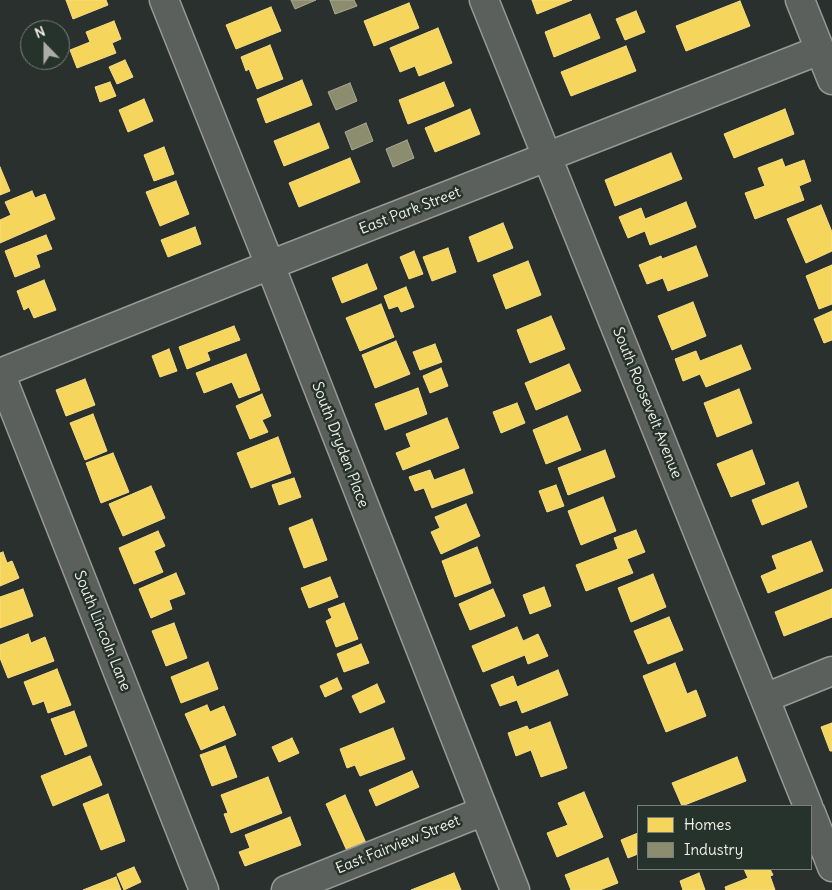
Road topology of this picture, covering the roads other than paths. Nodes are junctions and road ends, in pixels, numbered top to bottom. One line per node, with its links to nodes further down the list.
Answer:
1 (164, 0): 6 (street, South Dryden Place)
2 (484, 0): 5 (street, South Roosevelt Avenue)
3 (807, 2): 4 (street)
4 (828, 67): 5 (street, East Park Street)
5 (548, 157): 6 (street, East Park Street); 9 (street, South Roosevelt Avenue)
6 (270, 265): 7 (street, East Park Street); 11 (street, South Dryden Place)
7 (0, 373): 14 (street, South Lincoln Lane)
8 (832, 670): 9 (street)
9 (765, 698): 10 (street, South Roosevelt Avenue)
10 (808, 805)
11 (484, 811): 15 (street, East Fairview Street); 16 (street, South Dryden Place)
12 (812, 816): 13 (street)
13 (832, 867)
14 (204, 890)
15 (286, 890)
16 (515, 890)

